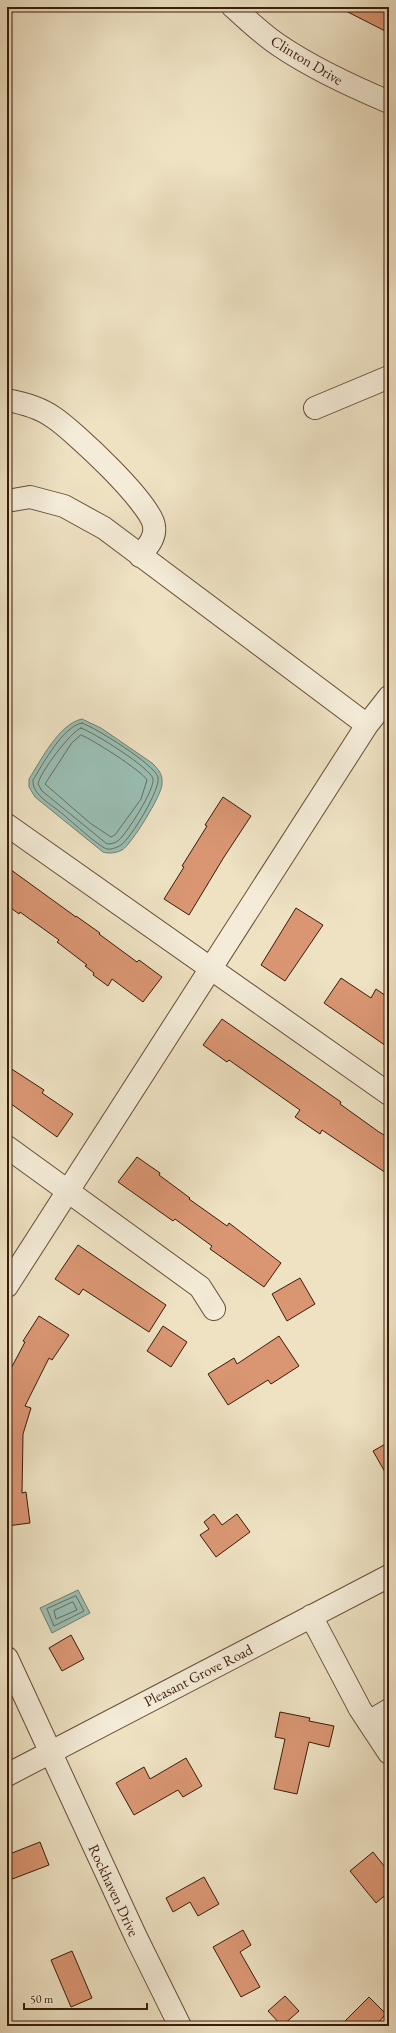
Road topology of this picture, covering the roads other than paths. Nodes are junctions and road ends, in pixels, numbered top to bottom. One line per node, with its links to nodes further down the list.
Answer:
1 (232, 7): 2 (street, Clinton Drive)
2 (389, 102)
3 (389, 377): 5 (street)
4 (7, 400): 7 (street)
5 (316, 408)
6 (7, 501): 7 (street)
7 (140, 556): 9 (street)
8 (389, 697): 9 (street)
9 (367, 725): 11 (street)
10 (7, 825): 11 (street)
11 (211, 968): 12 (street); 14 (street)
12 (389, 1094)
13 (7, 1147): 14 (street)
14 (69, 1191): 15 (street); 16 (street)
15 (7, 1286)
16 (214, 1309)
17 (389, 1576): 18 (street, Pleasant Grove Road)
18 (311, 1616): 21 (street); 22 (street, Pleasant Grove Road)
19 (7, 1658): 22 (street, Rockhaven Drive)
20 (389, 1710): 21 (street)
21 (369, 1722): 23 (street)
22 (52, 1751): 24 (street, Pleasant Grove Road); 25 (street, Rockhaven Drive)
23 (389, 1753)
24 (7, 1775)
25 (180, 2026)

